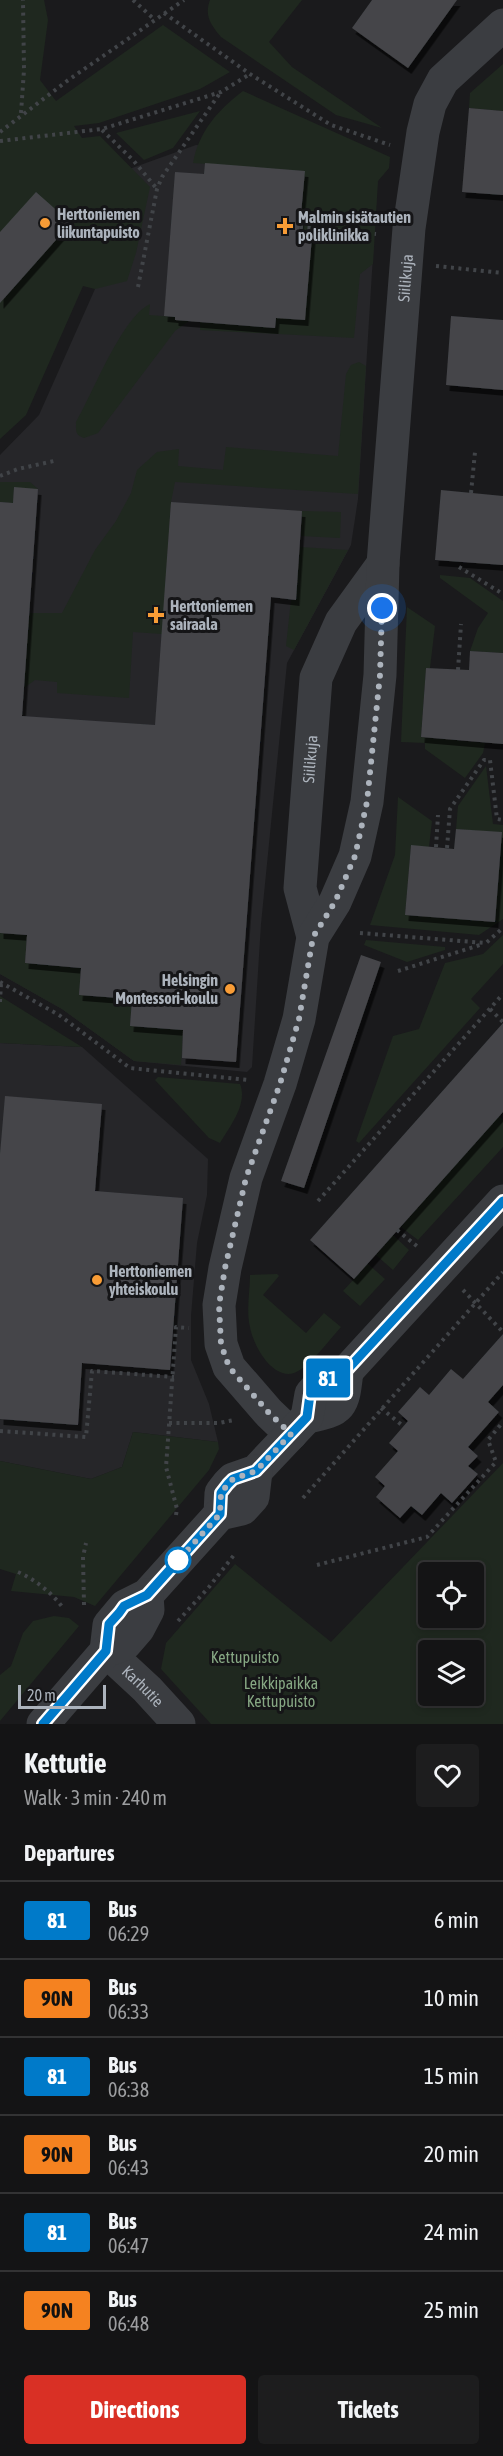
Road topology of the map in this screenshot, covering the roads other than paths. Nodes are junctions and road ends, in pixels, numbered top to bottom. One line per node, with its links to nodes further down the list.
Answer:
1 (503, 25): 2 (street, Siilikuja)
2 (383, 564): 3 (street, Siilikuja); 3 (street, Siilikuja)
3 (313, 937): 5 (street, Siilikuja)
4 (503, 1201): 5 (street)
5 (299, 1426): 6 (street)
6 (106, 1651): 7 (street); 8 (street, Karhutie)
7 (43, 1724)
8 (179, 1724)

